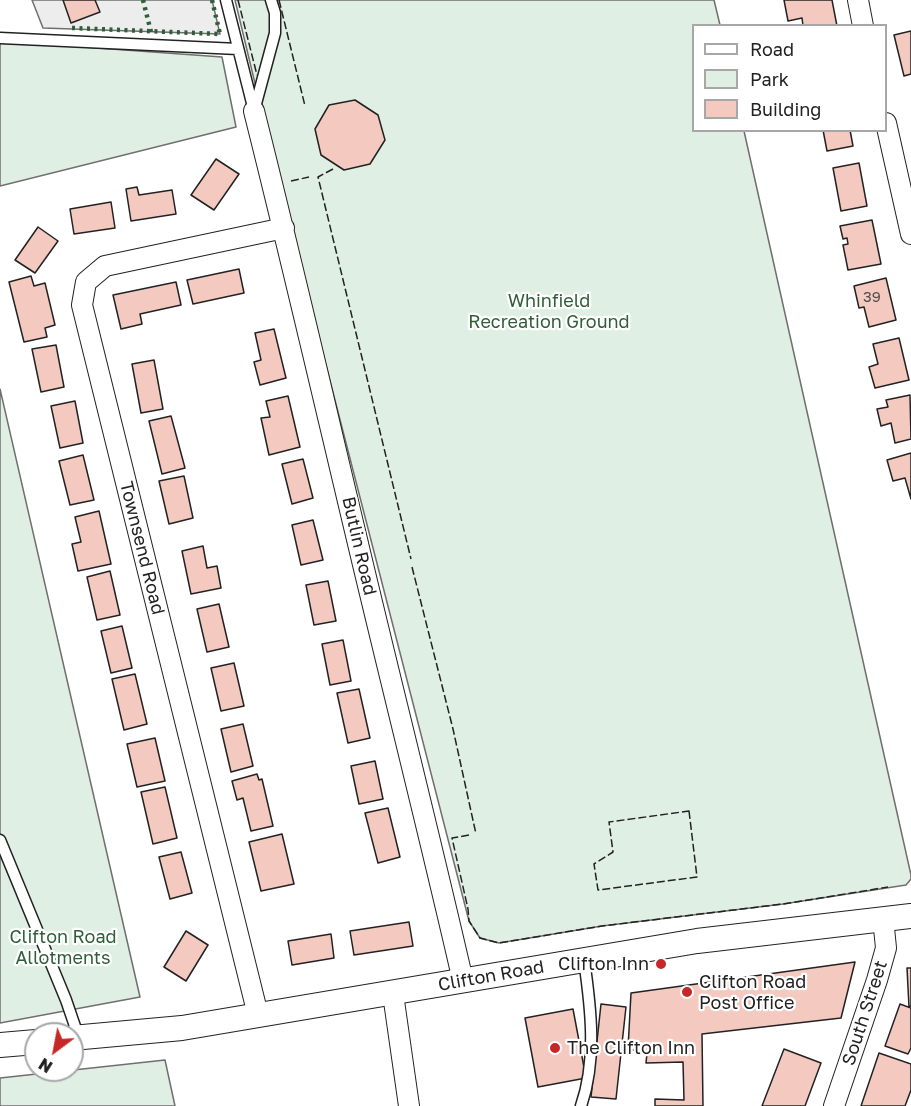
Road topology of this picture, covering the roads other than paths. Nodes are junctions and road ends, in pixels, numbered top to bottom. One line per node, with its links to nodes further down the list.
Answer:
1 (226, 0): 6 (lane)
2 (271, 0): 7 (lane)
3 (858, 0): 4 (street)
4 (863, 24)
5 (0, 38): 6 (lane)
6 (238, 49): 7 (lane)
7 (254, 111): 9 (street, Butlin Road)
8 (887, 132): 10 (street)
9 (284, 228): 15 (street, Butlin Road); 17 (street, Townsend Road)
10 (911, 234)
11 (0, 840): 18 (lane)
12 (911, 916): 13 (street, Clifton Road)
13 (883, 918): 14 (street, Clifton Road); 24 (street, South Street)
14 (584, 960): 15 (street, Clifton Road); 23 (lane)
15 (462, 981): 16 (street, Clifton Road)
16 (393, 994): 17 (street, Clifton Road); 22 (street)
17 (258, 1015): 19 (street, Clifton Road)
18 (72, 1022)
19 (84, 1037)
20 (24, 1043): 21 (street)
21 (0, 1045)
22 (408, 1106)
23 (581, 1106)
24 (834, 1106)

